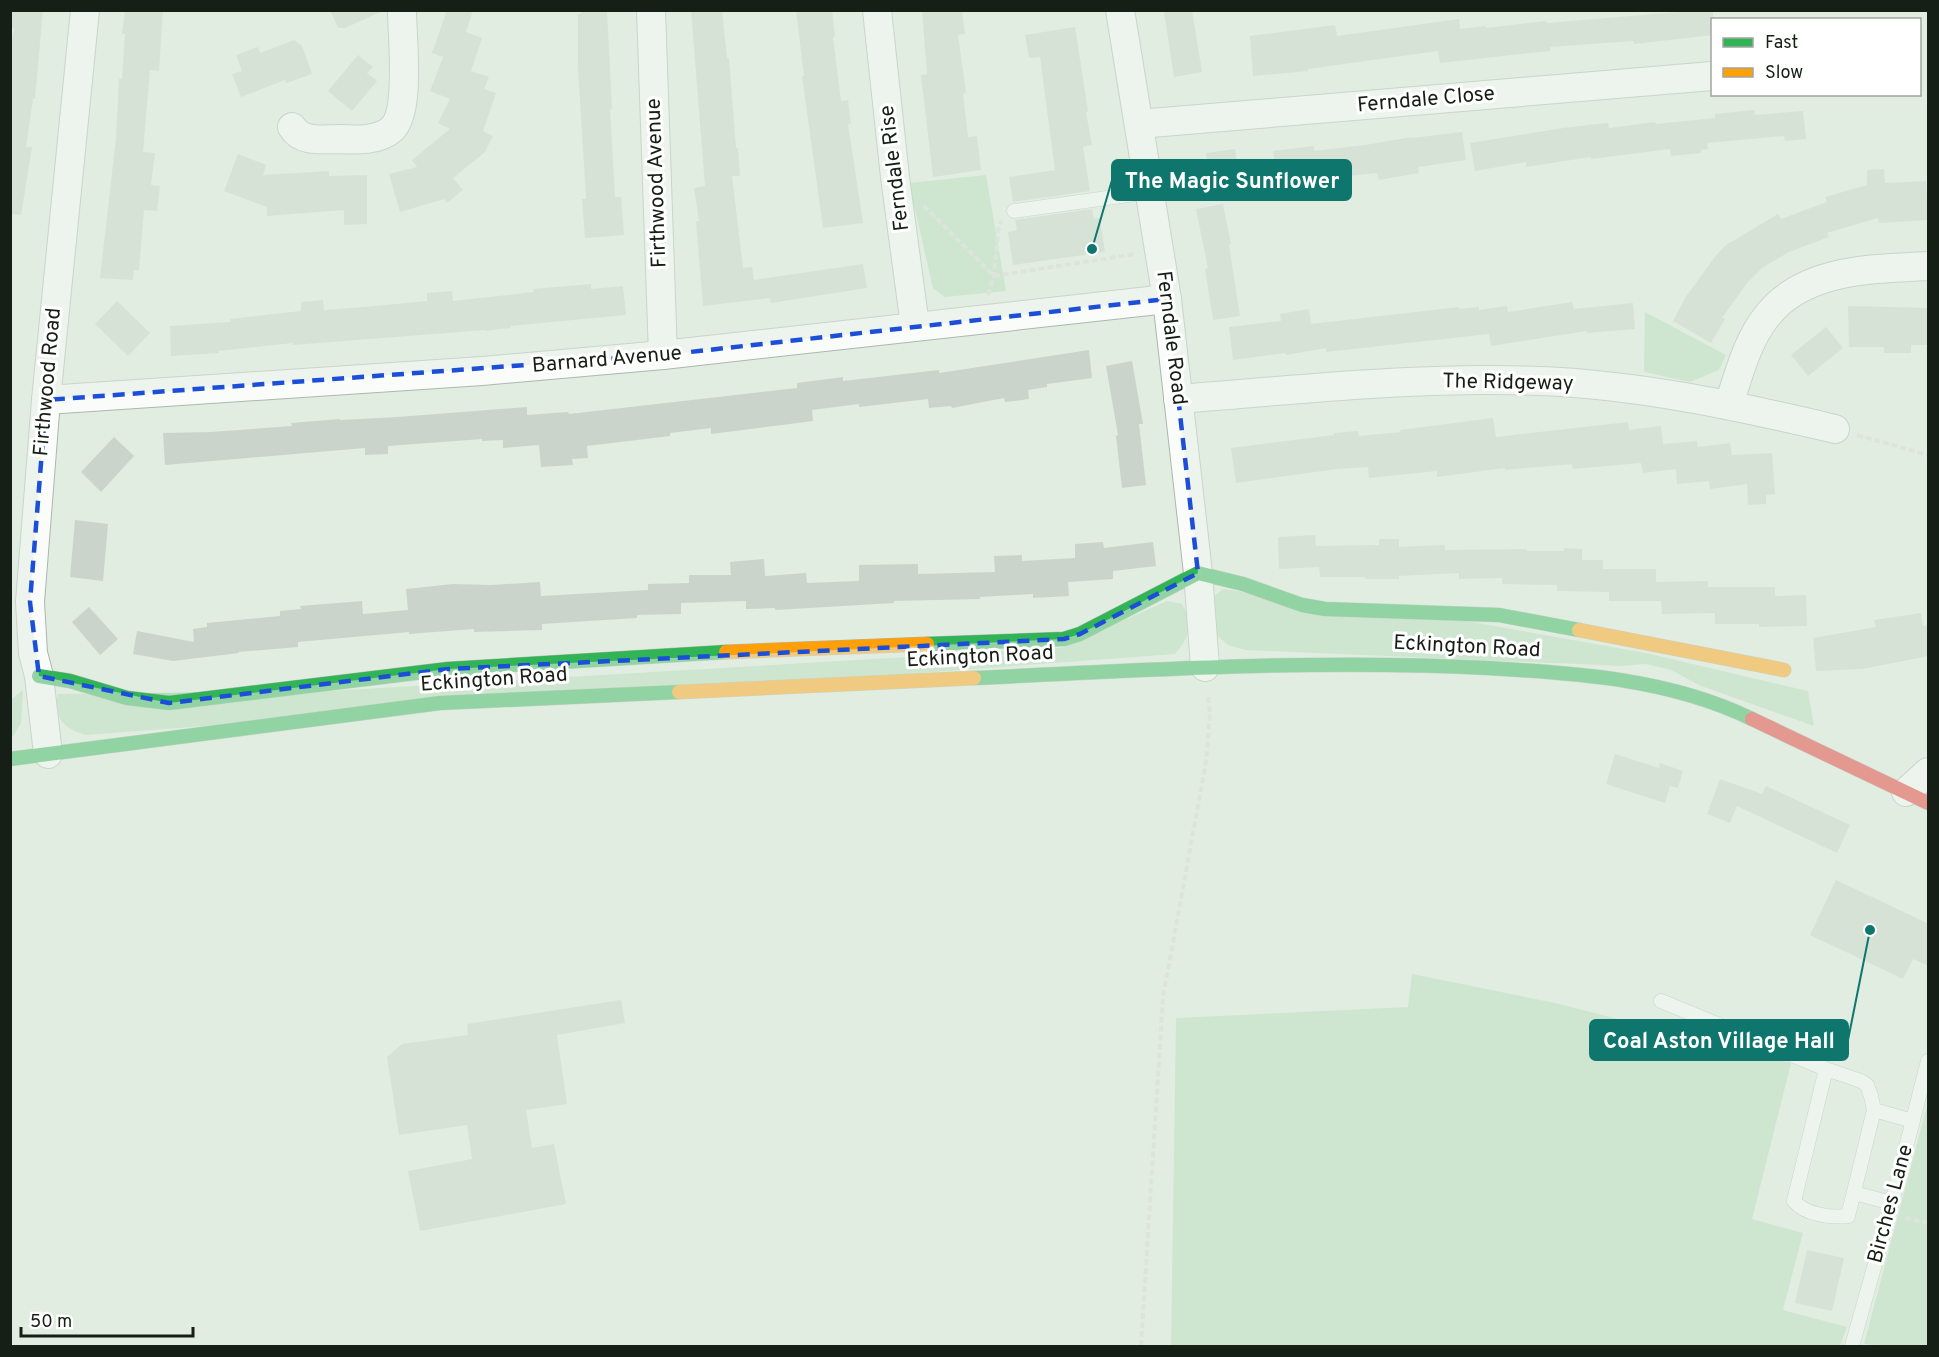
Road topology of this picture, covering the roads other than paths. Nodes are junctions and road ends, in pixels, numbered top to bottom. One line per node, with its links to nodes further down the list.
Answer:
1 (85, 10): 16 (street, Firthwood Road)
2 (402, 10): 8 (street)
3 (651, 10): 14 (street, Firthwood Avenue)
4 (877, 10): 13 (street, Ferndale Rise)
5 (1120, 10): 7 (street, Ferndale Road)
6 (1711, 76): 7 (street, Ferndale Close)
7 (1139, 123): 9 (street, Ferndale Road)
8 (292, 127)
9 (1150, 192): 10 (lane); 12 (street, Ferndale Road)
10 (1014, 211)
11 (1929, 266): 17 (street)
12 (1167, 299): 13 (street, Barnard Avenue); 15 (street, Ferndale Road)
13 (915, 326): 14 (street, Barnard Avenue)
14 (663, 355): 16 (street, Barnard Avenue)
15 (1178, 399): 17 (street, The Ridgeway); 19 (street, Ferndale Road)
16 (46, 400): 22 (street, Firthwood Road)
17 (1729, 404): 18 (street, The Ridgeway)
18 (1835, 429)
19 (1198, 573): 20 (street, Ferndale Road); 21 (main road, Eckington Road); 22 (main road, Eckington Road)
20 (1205, 667): 23 (main road, Eckington Road); 26 (main road, Eckington Road)
21 (1784, 670)
22 (39, 676): 23 (street, Firthwood Road)
23 (48, 754): 24 (main road, Eckington Road)
24 (10, 759)
25 (1929, 772): 26 (street)
26 (1917, 798)
27 (1661, 1001): 29 (lane)
28 (1929, 1061): 31 (lane, Birches Lane)
29 (1826, 1069): 30 (lane); 32 (lane)
30 (1874, 1110): 31 (lane); 32 (lane)
31 (1913, 1121): 33 (lane, Birches Lane)
32 (1854, 1193): 33 (lane)
33 (1892, 1203): 34 (lane, Birches Lane)
34 (1852, 1347)

